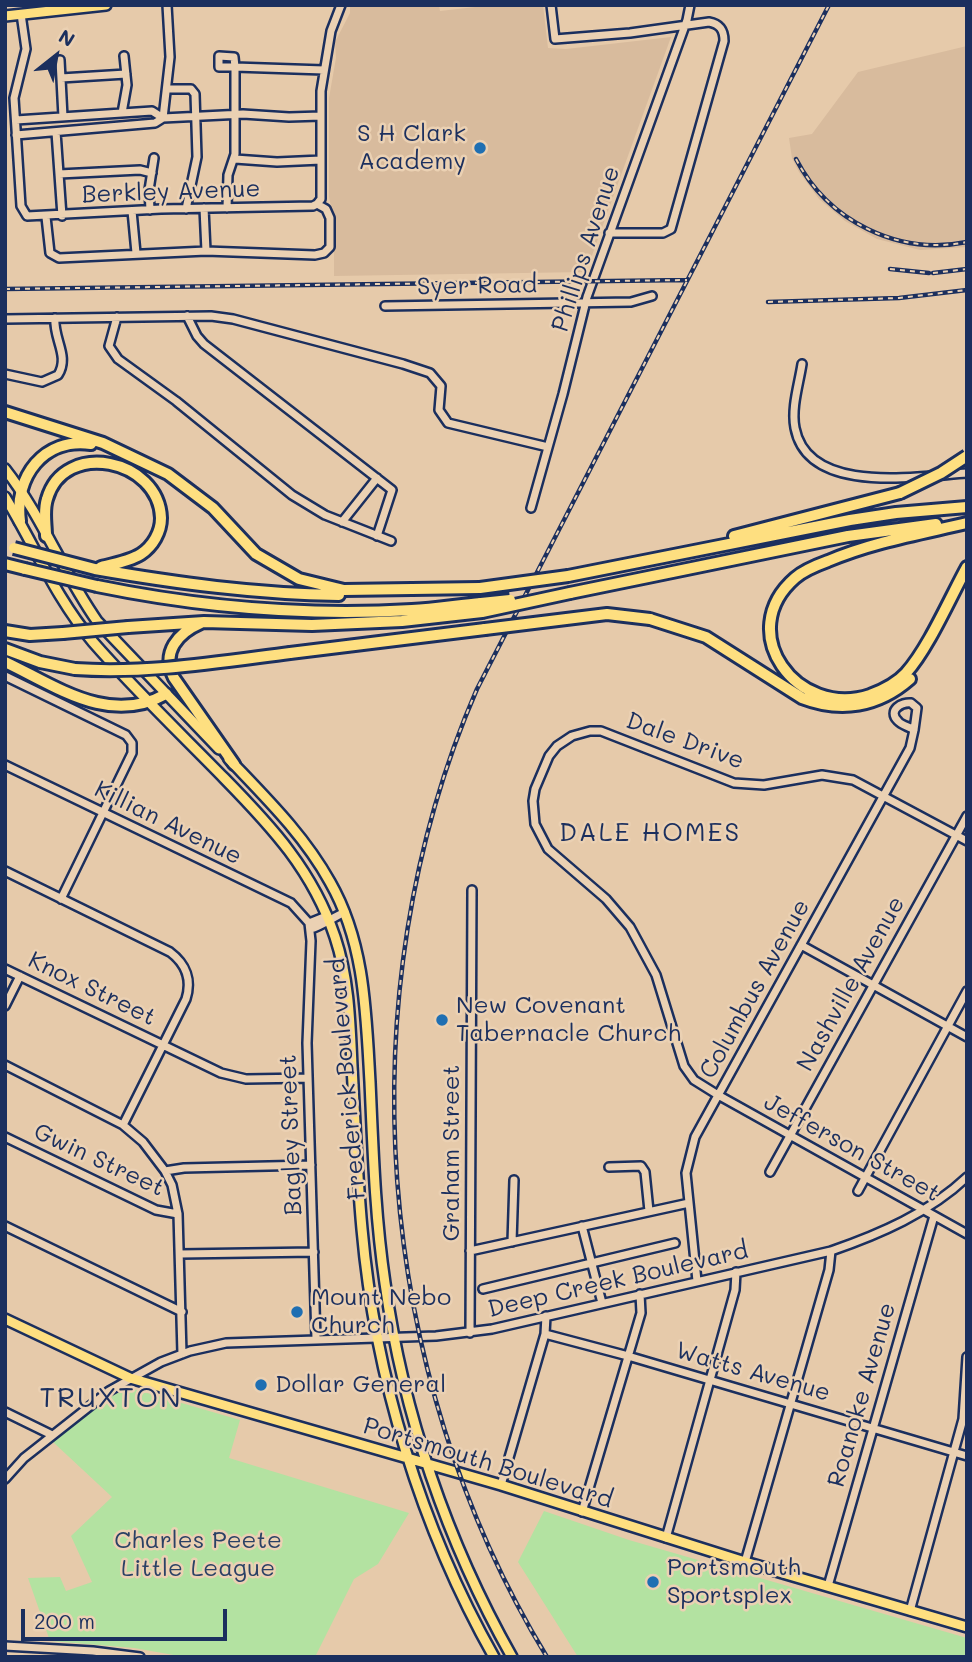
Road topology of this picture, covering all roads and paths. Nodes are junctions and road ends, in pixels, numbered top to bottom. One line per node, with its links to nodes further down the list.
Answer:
1 (106, 5): 6 (main road)
2 (167, 5): 14 (street)
3 (341, 5): 11 (street)
4 (551, 5): 8 (street)
5 (690, 5): 8 (street, Phillips Avenue)
6 (21, 14): 7 (main road); 21 (street)
7 (5, 16)
8 (684, 26): 37 (street, Phillips Avenue); 37 (street)
9 (124, 56): 12 (street)
10 (60, 60): 13 (street)
11 (324, 70): 16 (street); 18 (street)
12 (126, 74): 13 (street); 15 (street)
13 (61, 78): 19 (street)
14 (167, 89): 17 (street); 20 (street)
15 (122, 113): 19 (street); 20 (street)
16 (236, 114): 17 (street); 18 (street); 25 (street)
17 (196, 116): 20 (street); 32 (street)
18 (321, 116): 26 (street)
19 (63, 117): 21 (street)
20 (163, 118): 22 (street)
21 (16, 120): 23 (street)
22 (56, 132): 23 (street); 28 (street)
23 (16, 135): 36 (street, Berkley Avenue)
24 (154, 158): 27 (street)
25 (235, 159): 26 (street); 31 (street)
26 (321, 160): 29 (street)
27 (152, 173): 28 (street); 33 (street)
28 (59, 174): 35 (street)
29 (317, 204): 31 (street, Berkley Avenue); 38 (street)
30 (204, 208): 31 (street, Berkley Avenue); 32 (street, Berkley Avenue); 38 (street)
31 (226, 208)
32 (186, 209): 33 (street, Berkley Avenue)
33 (150, 210): 34 (street, Berkley Avenue)
34 (132, 211): 35 (street, Berkley Avenue); 39 (street)
35 (62, 215): 36 (street, Berkley Avenue)
36 (46, 217): 39 (street)
37 (609, 233): 41 (street, Phillips Avenue)
38 (206, 251): 39 (street)
39 (135, 253)
40 (652, 296): 41 (street, Syer Road)
41 (585, 303): 42 (street, Syer Road); 50 (street, Phillips Avenue)
42 (385, 306)
43 (187, 316): 44 (street); 50 (street); 55 (street)
44 (117, 317): 45 (street); 61 (street)
45 (55, 318): 46 (street); 48 (street)
46 (5, 319)
47 (802, 364): 54 (street)
48 (5, 374)
49 (5, 412): 51 (highway)
50 (548, 446): 59 (street, Phillips Avenue)
51 (122, 450): 56 (highway); 72 (highway)
52 (967, 456): 70 (highway, bridge)
53 (5, 469): 56 (main road, Frederick Boulevard)
54 (967, 473)
55 (377, 478): 61 (street); 64 (street)
56 (20, 490): 60 (highway); 63 (main road, Frederick Boulevard)
57 (5, 497): 60 (main road, Frederick Boulevard)
58 (967, 507): 70 (highway)
59 (531, 508)
60 (20, 521): 81 (main road, Frederick Boulevard)
61 (342, 522): 64 (street)
62 (967, 523): 73 (highway, bridge); 78 (highway)
63 (46, 536): 69 (highway); 80 (main road, Frederick Boulevard)
64 (377, 536): 65 (street)
65 (391, 541)
66 (9, 547): 69 (highway, bridge)
67 (5, 564): 73 (highway, bridge)
68 (967, 567): 78 (highway)
69 (95, 569): 72 (highway)
70 (568, 576): 72 (highway, bridge)
71 (967, 580): 78 (highway)
72 (480, 588)
73 (481, 607): 74 (highway)
74 (204, 622): 75 (highway, bridge); 83 (highway)
75 (5, 631)
76 (5, 649): 78 (highway, bridge)
77 (5, 662): 81 (highway)
78 (910, 674)
79 (5, 676): 86 (street)
80 (166, 694): 81 (highway); 83 (main road, Frederick Boulevard)
81 (150, 703): 94 (main road, Frederick Boulevard)
82 (914, 730): 85 (street, Columbus Avenue)
83 (233, 764): 93 (main road, Frederick Boulevard)
84 (5, 765): 86 (street, Killian Avenue)
85 (884, 795): 88 (street, Dale Drive); 96 (street, Columbus Avenue); 107 (street, Dale Drive)
86 (103, 812): 92 (street); 95 (street, Killian Avenue)
87 (967, 816): 88 (street, Nashville Avenue)
88 (956, 835): 89 (street, Dale Drive); 99 (street, Nashville Avenue)
89 (967, 841)
90 (5, 871): 92 (street)
91 (472, 890): 129 (street, Graham Street)
92 (61, 899): 104 (street)
93 (345, 912): 94 (street); 145 (main road, Frederick Boulevard)
94 (329, 919): 95 (street); 144 (main road, Frederick Boulevard)
95 (310, 926): 106 (street, Bagley Street)
96 (801, 945): 99 (street); 107 (street, Columbus Avenue)
97 (5, 969): 98 (street, Knox Street)
98 (20, 976): 101 (street); 104 (street, Knox Street)
99 (873, 985): 102 (street); 109 (street, Nashville Avenue)
100 (967, 991): 102 (street)
101 (5, 1006)
102 (947, 1027): 103 (street); 116 (street)
103 (967, 1037)
104 (163, 1045): 106 (street, Knox Street); 108 (street)
105 (5, 1065): 108 (street)
106 (309, 1078): 111 (street, Bagley Street)
107 (718, 1095): 109 (street, Jefferson Street); 119 (street, Columbus Avenue)
108 (123, 1125): 113 (street)
109 (789, 1135): 114 (street, Nashville Avenue); 116 (street, Jefferson Street)
110 (5, 1137): 122 (street, Gwin Street)
111 (311, 1165): 113 (street); 131 (street, Bagley Street)
112 (608, 1167): 121 (street)
113 (165, 1171): 122 (street)
114 (769, 1172)
115 (967, 1177): 120 (street, Deep Creek Boulevard)
116 (865, 1178): 118 (street); 120 (street, Jefferson Street)
117 (514, 1180): 127 (street)
118 (858, 1191)
119 (689, 1203): 121 (street); 135 (street, Columbus Avenue)
120 (924, 1210): 123 (street, Jefferson Street); 130 (street, Deep Creek Boulevard)
121 (649, 1211): 125 (street)
122 (178, 1214): 132 (street)
123 (934, 1216): 126 (street, Jefferson Street); 154 (street, Roanoke Avenue)
124 (5, 1226): 139 (street)
125 (582, 1226): 127 (street); 133 (street)
126 (967, 1234)
127 (512, 1242): 129 (street)
128 (675, 1243): 133 (street)
129 (470, 1251): 142 (street, Graham Street)
130 (831, 1251): 134 (street, Deep Creek Boulevard); 152 (street)
131 (314, 1252): 132 (street); 146 (street, Bagley Street)
132 (180, 1254): 139 (street)
133 (592, 1263): 136 (street); 138 (street)
134 (736, 1272): 135 (street, Deep Creek Boulevard); 151 (street)
135 (696, 1281): 137 (street, Deep Creek Boulevard)
136 (483, 1289)
137 (640, 1294): 138 (street, Deep Creek Boulevard); 148 (street)
138 (602, 1303): 140 (street, Deep Creek Boulevard)
139 (182, 1312): 147 (street)
140 (546, 1317): 142 (street, Deep Creek Boulevard); 143 (street)
141 (5, 1319): 150 (main road, Portsmouth Boulevard)
142 (470, 1333): 145 (street, Deep Creek Boulevard)
143 (545, 1334): 148 (street, Watts Avenue); 161 (street)
144 (378, 1337): 145 (street, Deep Creek Boulevard); 146 (street, Deep Creek Boulevard); 158 (main road, Frederick Boulevard)
145 (394, 1337): 159 (main road, Frederick Boulevard)
146 (316, 1339): 147 (street, Deep Creek Boulevard)
147 (182, 1354): 150 (street, Deep Creek Boulevard)
148 (628, 1356): 151 (street, Watts Avenue); 162 (street)
149 (967, 1357): 156 (street)
150 (130, 1378): 155 (street, Deep Creek Boulevard); 158 (main road, Portsmouth Boulevard)
151 (709, 1380): 152 (street, Watts Avenue); 163 (street)
152 (792, 1404): 154 (street, Watts Avenue); 164 (street)
153 (5, 1412): 155 (street)
154 (872, 1428): 156 (street, Watts Avenue); 165 (street, Roanoke Avenue)
155 (52, 1435): 160 (street, Deep Creek Boulevard)
156 (954, 1452): 157 (street, Watts Avenue); 166 (street)
157 (967, 1456)
158 (409, 1458): 159 (main road, Portsmouth Boulevard); 170 (main road, Frederick Boulevard)
159 (428, 1464): 161 (main road, Portsmouth Boulevard); 171 (main road, Frederick Boulevard)
160 (5, 1479)
161 (501, 1485): 162 (main road, Portsmouth Boulevard)
162 (582, 1511): 163 (main road, Portsmouth Boulevard)
163 (666, 1538): 164 (main road, Portsmouth Boulevard)
164 (745, 1562): 165 (main road, Portsmouth Boulevard)
165 (828, 1586): 166 (main road, Portsmouth Boulevard)
166 (910, 1611): 167 (main road, Portsmouth Boulevard)
167 (967, 1627)
168 (5, 1646): 169 (street)
169 (140, 1657)
170 (494, 1657)
171 (512, 1657)

